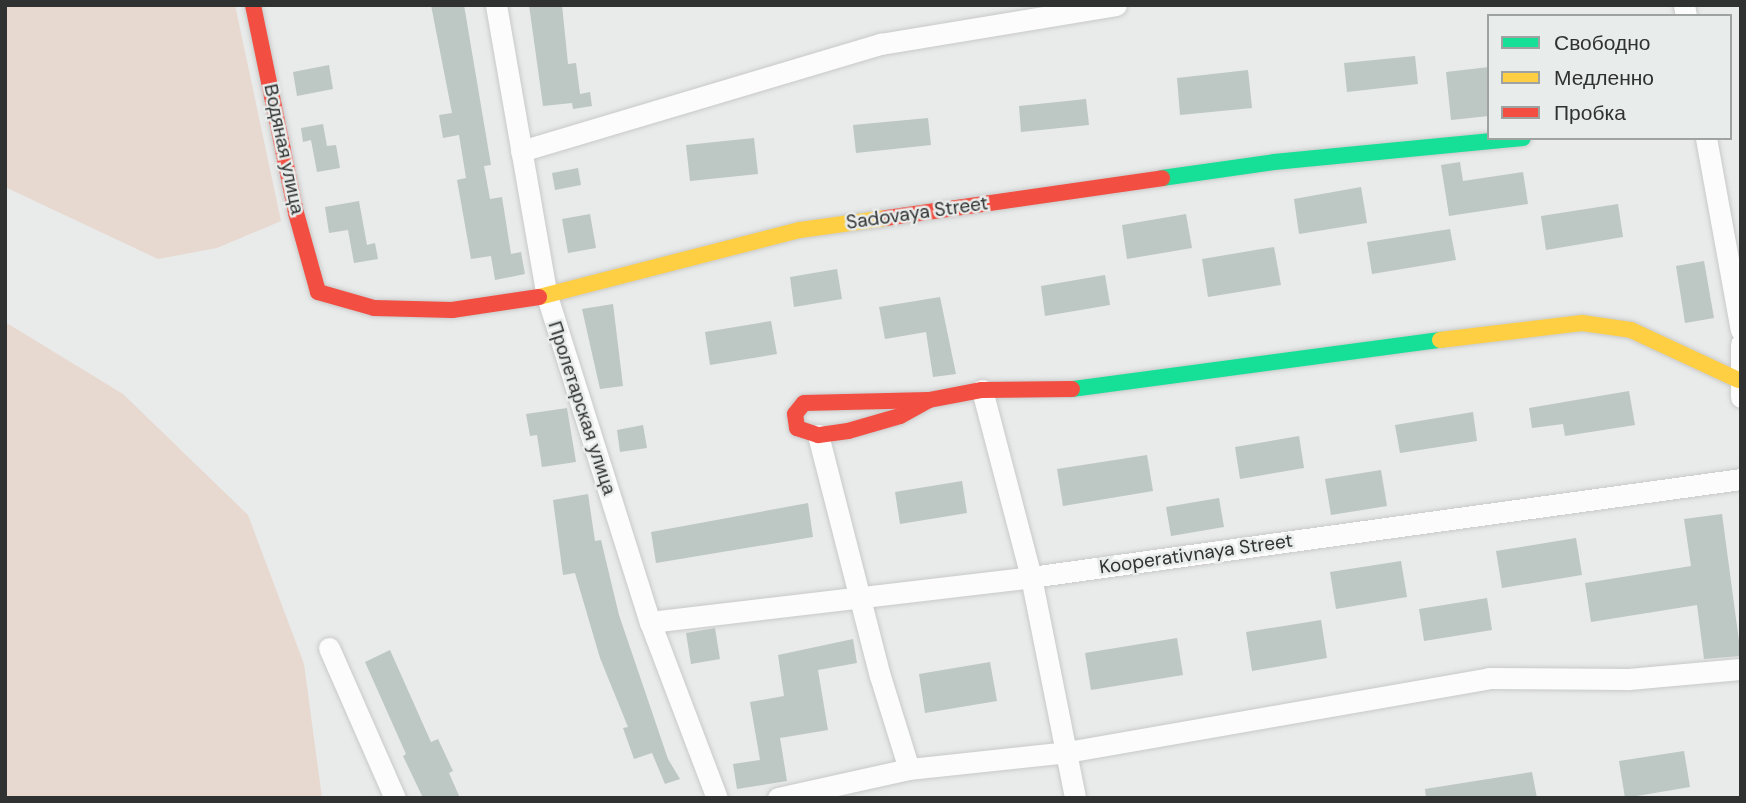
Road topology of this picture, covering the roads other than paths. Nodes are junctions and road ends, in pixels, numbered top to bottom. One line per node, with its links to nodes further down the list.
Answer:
1 (253, 5): 7 (street, Водяная улица)
2 (496, 5): 6 (street, Пролетарская улица)
3 (1116, 5): 6 (street)
4 (1503, 140): 8 (street, Sadovaya Street)
5 (1706, 140): 9 (street)
6 (521, 150): 8 (street, Пролетарская улица)
7 (318, 292): 8 (street, Sadovaya Street)
8 (547, 296): 18 (street, Пролетарская улица)
9 (1741, 330)
10 (1741, 344): 11 (street)
11 (1740, 389): 12 (street)
12 (982, 390): 13 (street); 16 (street)
13 (929, 400): 14 (street); 14 (street)
14 (818, 435): 17 (street)
15 (1741, 479): 16 (street, Kooperativnaya Street)
16 (1031, 577): 17 (street, Kooperativnaya Street); 21 (street)
17 (862, 598): 18 (street, Kooperativnaya Street); 22 (street)
18 (650, 622): 24 (street, Пролетарская улица)
19 (329, 649): 23 (street)
20 (1741, 669): 21 (street)
21 (1067, 752): 22 (street); 26 (street)
22 (909, 769): 25 (street)
23 (395, 798)
24 (718, 798)
25 (778, 798)
26 (1075, 798)

